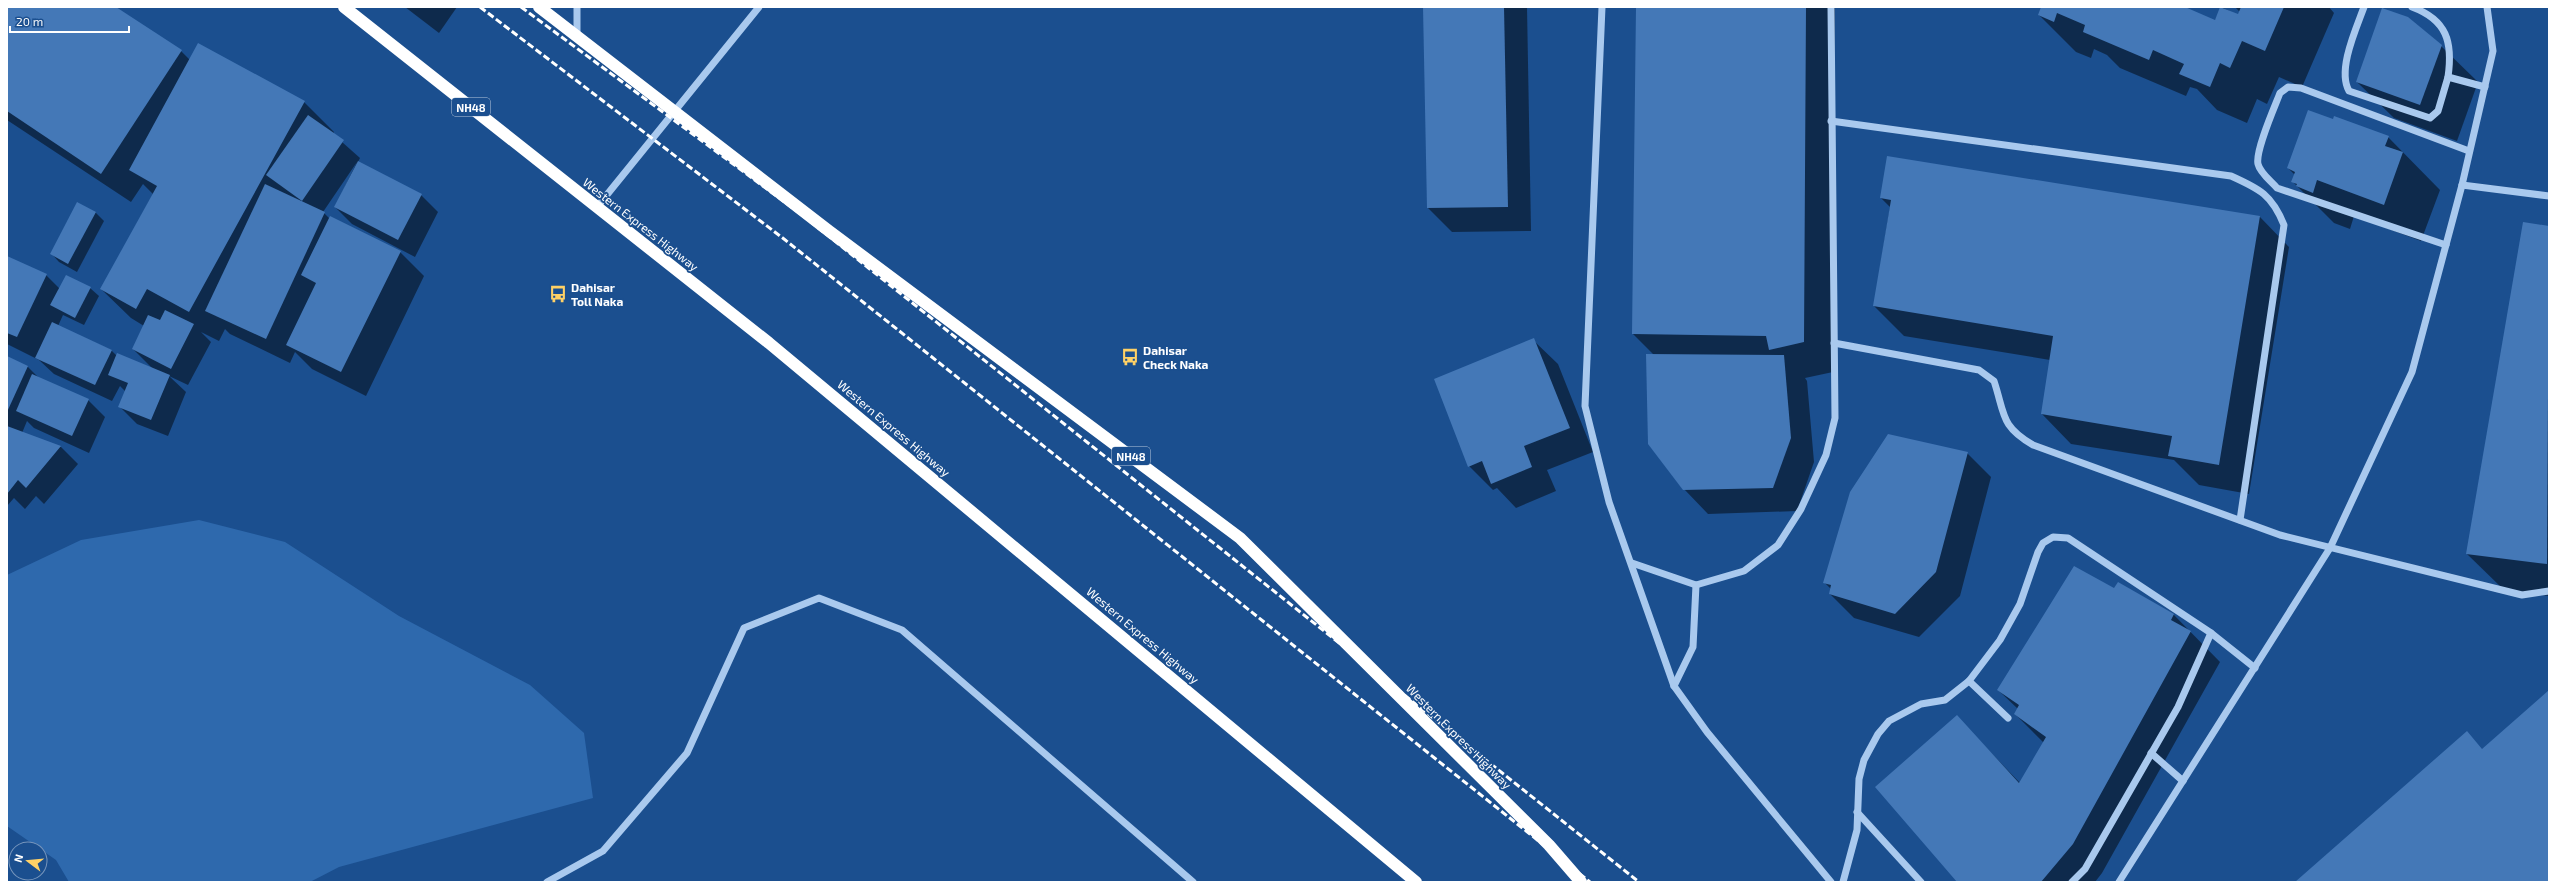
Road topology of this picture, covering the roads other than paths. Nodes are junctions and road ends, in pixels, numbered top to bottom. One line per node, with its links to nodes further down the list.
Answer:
1 (344, 7): 18 (highway, Western Express Highway / NH48)
2 (539, 7): 10 (highway, Western Express Highway / NH48)
3 (577, 7): 10 (street)
4 (759, 7): 13 (street)
5 (1602, 7): 23 (street)
6 (1831, 7): 14 (street)
7 (2364, 7): 11 (street)
8 (2412, 7): 11 (street)
9 (2487, 7): 12 (street)
10 (577, 36): 13 (highway, Western Express Highway / NH48)
11 (2448, 77): 12 (street)
12 (2485, 87): 15 (street)
13 (674, 112): 18 (street); 37 (highway, Western Express Highway / NH48)
14 (1832, 122): 20 (street); 21 (street)
15 (2469, 151): 16 (street); 19 (street)
16 (2462, 184): 17 (street); 19 (street)
17 (2549, 196)
18 (597, 207): 36 (highway, Western Express Highway / NH48)
19 (2446, 245): 22 (street)
20 (1834, 343): 21 (street); 24 (street)
21 (2240, 520): 22 (street)
22 (2330, 548): 25 (street); 27 (street)
23 (1632, 563): 24 (street); 29 (street)
24 (1696, 585): 29 (street)
25 (2549, 591)
26 (2211, 633): 27 (street); 28 (street); 31 (street)
27 (2255, 668): 32 (street)
28 (1969, 680): 30 (street); 33 (street)
29 (1674, 686): 38 (street)
30 (2008, 718)
31 (2151, 754): 32 (street); 41 (street)
32 (2182, 781): 42 (street)
33 (1857, 812): 39 (street); 40 (street)
34 (548, 882): 35 (street)
35 (1192, 882)
36 (1416, 882)
37 (1581, 882)
38 (1831, 882)
39 (1843, 882)
40 (1921, 882)
41 (2072, 882)
42 (2119, 882)

